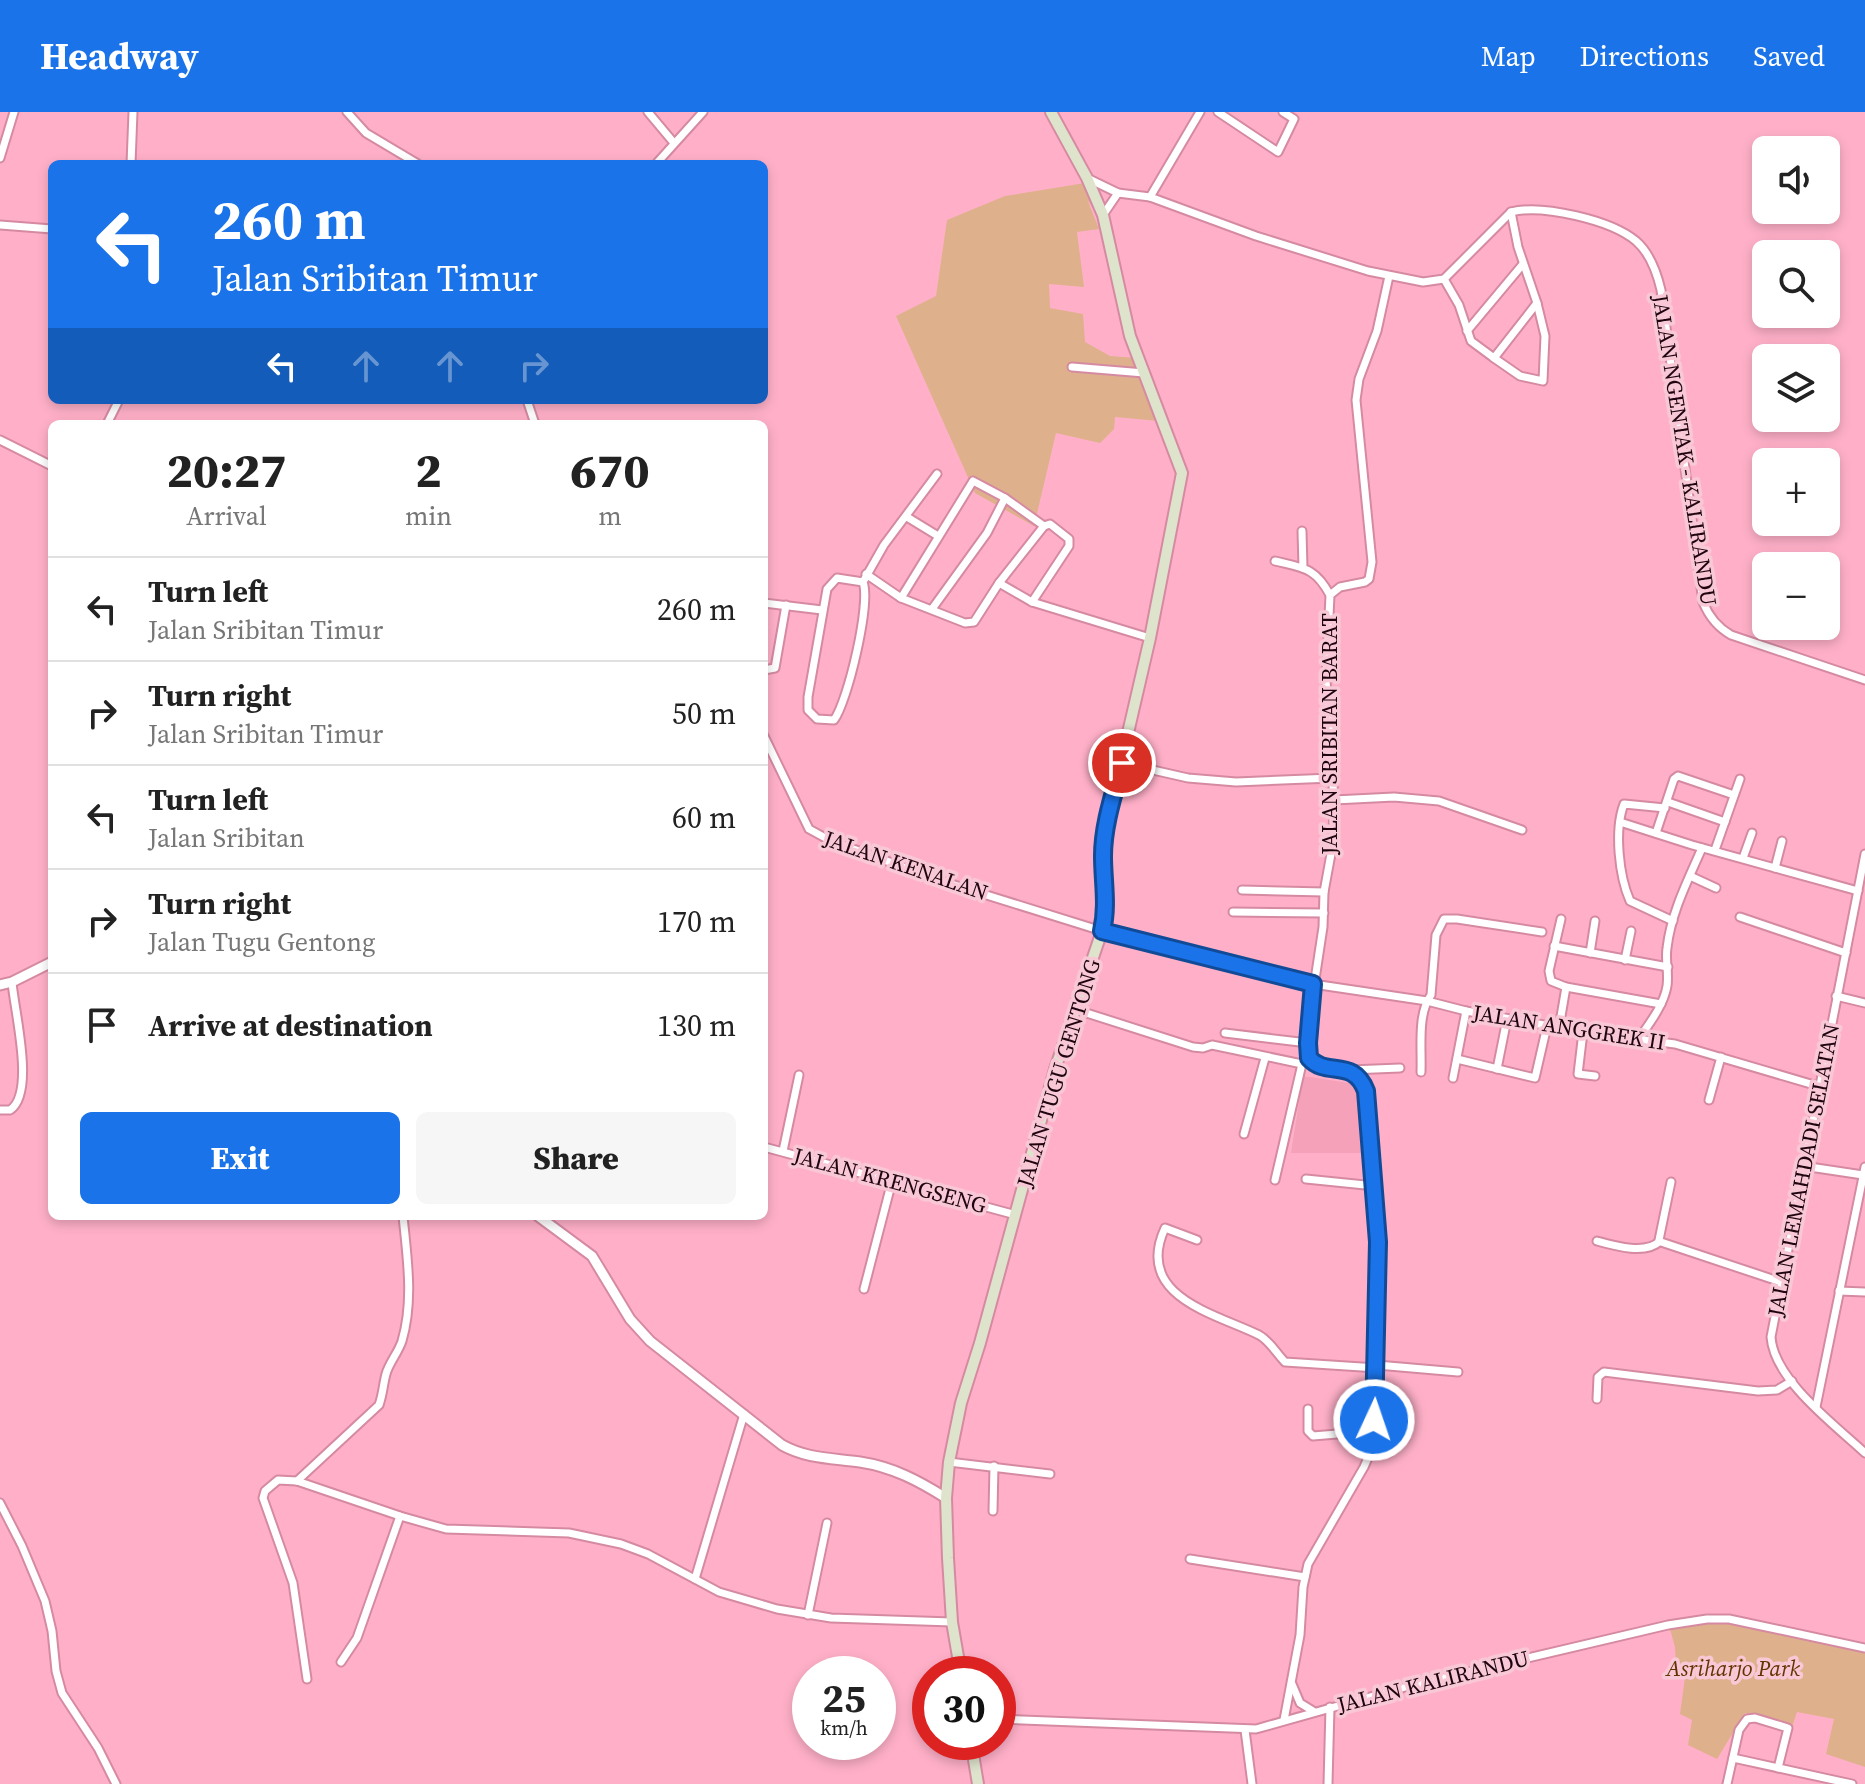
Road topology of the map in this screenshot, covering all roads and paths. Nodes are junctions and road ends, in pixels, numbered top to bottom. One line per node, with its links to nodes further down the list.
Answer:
1 (14, 112): 12 (street)
2 (133, 112): 13 (street)
3 (347, 112): 14 (street)
4 (648, 112): 11 (street)
5 (703, 112): 11 (street)
6 (1051, 112): 16 (main road, JALAN TUGU GENTONG)
7 (1200, 112): 18 (street)
8 (1218, 112): 10 (street)
9 (1283, 112): 10 (street)
10 (1296, 116)
11 (674, 143): 15 (street)
12 (0, 158)
13 (131, 160)
14 (411, 160)
15 (659, 160)
16 (1087, 178): 17 (street); 20 (main road, JALAN TUGU GENTONG)
17 (1118, 193): 18 (street); 20 (street)
18 (1150, 197): 24 (street)
19 (1511, 212): 23 (street); 25 (street); 52 (street, JALAN NGENTAK - KALIRANDU)
20 (1103, 215): 30 (main road, JALAN TUGU GENTONG)
21 (0, 225): 22 (street)
22 (48, 229)
23 (1523, 264): 26 (street); 27 (street)
24 (1389, 276): 25 (street); 43 (street, JALAN SRIBITAN BARAT)
25 (1444, 279): 27 (street)
26 (1537, 303): 28 (street); 28 (street)
27 (1467, 331): 28 (street)
28 (1494, 358)
29 (1072, 367): 30 (street)
30 (1144, 373): 50 (main road, JALAN TUGU GENTONG)
31 (0, 440): 32 (street)
32 (48, 464)
33 (937, 474): 35 (street)
34 (1005, 498): 36 (street); 38 (street); 48 (street)
35 (907, 517): 38 (street); 41 (street)
36 (1044, 526): 42 (street); 45 (street)
37 (1302, 531): 40 (street)
38 (938, 536): 44 (street)
39 (1275, 561): 40 (street)
40 (1303, 568): 43 (street)
41 (865, 578): 44 (street); 49 (street); 49 (street)
42 (999, 583): 45 (street); 48 (street)
43 (1330, 595): 55 (street, JALAN SRIBITAN BARAT)
44 (901, 598): 48 (street)
45 (1032, 602): 50 (street)
46 (768, 603): 47 (street)
47 (786, 605): 49 (street); 51 (street)
48 (932, 609)
49 (822, 610)
50 (1150, 638): 54 (main road, JALAN TUGU GENTONG)
51 (768, 669)
52 (1865, 680)
53 (768, 745): 82 (street, JALAN KENALAN)
54 (1122, 763): 55 (street); 82 (main road, JALAN TUGU GENTONG)
55 (1332, 778): 58 (street, JALAN SRIBITAN BARAT)
56 (1740, 779): 57 (street)
57 (1734, 795): 59 (street); 61 (street)
58 (1334, 800): 62 (street); 75 (street, JALAN SRIBITAN BARAT)
59 (1667, 805): 60 (street); 61 (street); 63 (street)
60 (1620, 822): 63 (street); 81 (street)
61 (1725, 822): 67 (street)
62 (1522, 830)
63 (1656, 833): 66 (street)
64 (1752, 833): 69 (street)
65 (1782, 841): 70 (street)
66 (1702, 848): 67 (street); 71 (street)
67 (1715, 850): 69 (street)
68 (1865, 854): 74 (street, JALAN LEMAHDADI SELATAN)
69 (1743, 858): 70 (street)
70 (1775, 868): 74 (street)
71 (1690, 876): 72 (street); 81 (street)
72 (1716, 888)
73 (1242, 890): 75 (street)
74 (1858, 891): 87 (street, JALAN LEMAHDADI SELATAN)
75 (1324, 892): 77 (street, JALAN SRIBITAN BARAT)
76 (1233, 912): 77 (street)
77 (1324, 913): 92 (street, JALAN SRIBITAN BARAT)
78 (1740, 917): 87 (street)
79 (1561, 919): 85 (street)
80 (1595, 921): 86 (street)
81 (1673, 921): 90 (street)
82 (1102, 931): 92 (street, JALAN KENALAN); 99 (main road, JALAN TUGU GENTONG)
83 (1631, 931): 88 (street)
84 (1542, 932): 96 (street)
85 (1554, 946): 86 (street); 94 (street)
86 (1590, 953): 88 (street)
87 (1846, 953): 95 (street, JALAN LEMAHDADI SELATAN)
88 (1625, 960): 90 (street)
89 (48, 964): 91 (street)
90 (1668, 967): 98 (street)
91 (12, 982): 93 (street); 123 (street)
92 (1313, 984): 96 (street, JALAN ANGGREK II); 108 (street, JALAN SRIBITAN BARAT)
93 (0, 985)
94 (1566, 987): 98 (street); 103 (street)
95 (1836, 996): 97 (street); 121 (street, JALAN LEMAHDADI SELATAN)
96 (1427, 1001): 100 (street, JALAN ANGGREK II); 117 (street)
97 (1865, 1003)
98 (1661, 1004): 107 (street)
99 (1074, 1009): 109 (street); 134 (main road, JALAN TUGU GENTONG)
100 (1466, 1011): 101 (street, JALAN ANGGREK II); 112 (street)
101 (1507, 1019): 102 (street, JALAN ANGGREK II); 115 (street)
102 (1547, 1026): 103 (street, JALAN ANGGREK II); 115 (street)
103 (1559, 1028): 104 (street, JALAN ANGGREK II)
104 (1583, 1032): 107 (street, JALAN ANGGREK II); 119 (street)
105 (1225, 1033): 106 (street)
106 (1247, 1036): 108 (street); 109 (street)
107 (1638, 1040): 110 (street, JALAN ANGGREK II)
108 (1308, 1043): 113 (street, JALAN SRIBITAN BARAT)
109 (1244, 1054): 111 (street)
110 (1721, 1057): 121 (street, JALAN ANGGREK II); 122 (street)
111 (1265, 1058): 113 (street); 124 (street)
112 (1457, 1059): 115 (street); 120 (street)
113 (1306, 1062): 116 (street); 130 (street, JALAN SRIBITAN BARAT)
114 (1400, 1068): 116 (street)
115 (1497, 1069)
116 (1350, 1070): 133 (street)
117 (1421, 1072)
118 (799, 1075): 126 (street)
119 (1595, 1076)
120 (1453, 1078)
121 (1821, 1087): 127 (street, JALAN LEMAHDADI SELATAN)
122 (1709, 1100)
123 (0, 1110)
124 (1244, 1134)
125 (768, 1148): 126 (street, JALAN KRENGSENG)
126 (783, 1151): 131 (street, JALAN KRENGSENG)
127 (1803, 1166): 128 (street); 140 (street, JALAN LEMAHDADI SELATAN)
128 (1864, 1171): 142 (street)
129 (1306, 1179): 133 (street)
130 (1275, 1180)
131 (892, 1181): 134 (street, JALAN KRENGSENG); 141 (street)
132 (1671, 1182): 139 (street)
133 (1375, 1186): 144 (street)
134 (1016, 1215): 153 (main road, JALAN TUGU GENTONG)
135 (403, 1220): 156 (street)
136 (543, 1220): 150 (street)
137 (1197, 1240): 144 (street)
138 (1597, 1241): 139 (street)
139 (1660, 1241): 140 (street)
140 (1781, 1282): 146 (street, JALAN LEMAHDADI SELATAN)
141 (864, 1289)
142 (1839, 1291): 143 (street); 148 (street)
143 (1865, 1292)
144 (1377, 1367): 145 (street); 151 (street)
145 (1458, 1372)
146 (1792, 1381): 147 (street); 148 (street, JALAN LEMAHDADI SELATAN)
147 (1597, 1399)
148 (1816, 1407): 152 (street, JALAN LEMAHDADI SELATAN)
149 (1308, 1409): 151 (street)
150 (744, 1414): 157 (street); 164 (street)
151 (1373, 1431): 163 (street)
152 (1865, 1453)
153 (949, 1462): 154 (street); 157 (main road, JALAN TUGU GENTONG)
154 (994, 1466): 155 (street); 159 (street)
155 (1050, 1474)
156 (297, 1481): 160 (street); 170 (street)
157 (946, 1498): 166 (main road, JALAN TUGU GENTONG)
158 (0, 1503): 181 (street)
159 (993, 1511)
160 (400, 1516): 164 (street); 169 (street)
161 (827, 1523): 165 (street)
162 (1190, 1559): 163 (street)
163 (1305, 1577): 171 (street)
164 (695, 1579): 165 (street)
165 (808, 1615): 166 (street)
166 (952, 1622): 168 (main road, JALAN TUGU GENTONG)
167 (1865, 1648): 172 (street, JALAN KALIRANDU)
168 (958, 1656)
169 (341, 1662)
170 (307, 1679)
171 (1292, 1682): 173 (street); 175 (street)
172 (1330, 1707): 173 (street, JALAN KALIRANDU); 184 (street)
173 (1314, 1711): 175 (street, JALAN KALIRANDU)
174 (1016, 1720): 176 (street, JALAN KALIRANDU)
175 (1284, 1720): 176 (street, JALAN KALIRANDU)
176 (1245, 1730): 183 (street)
177 (1733, 1758): 179 (street); 179 (street); 185 (street)
178 (974, 1760): 182 (main road)
179 (1778, 1768): 180 (street)
180 (1826, 1781): 186 (street)
181 (116, 1784)
182 (978, 1784)
183 (1252, 1784)
184 (1328, 1784)
185 (1727, 1784)
186 (1852, 1784)

